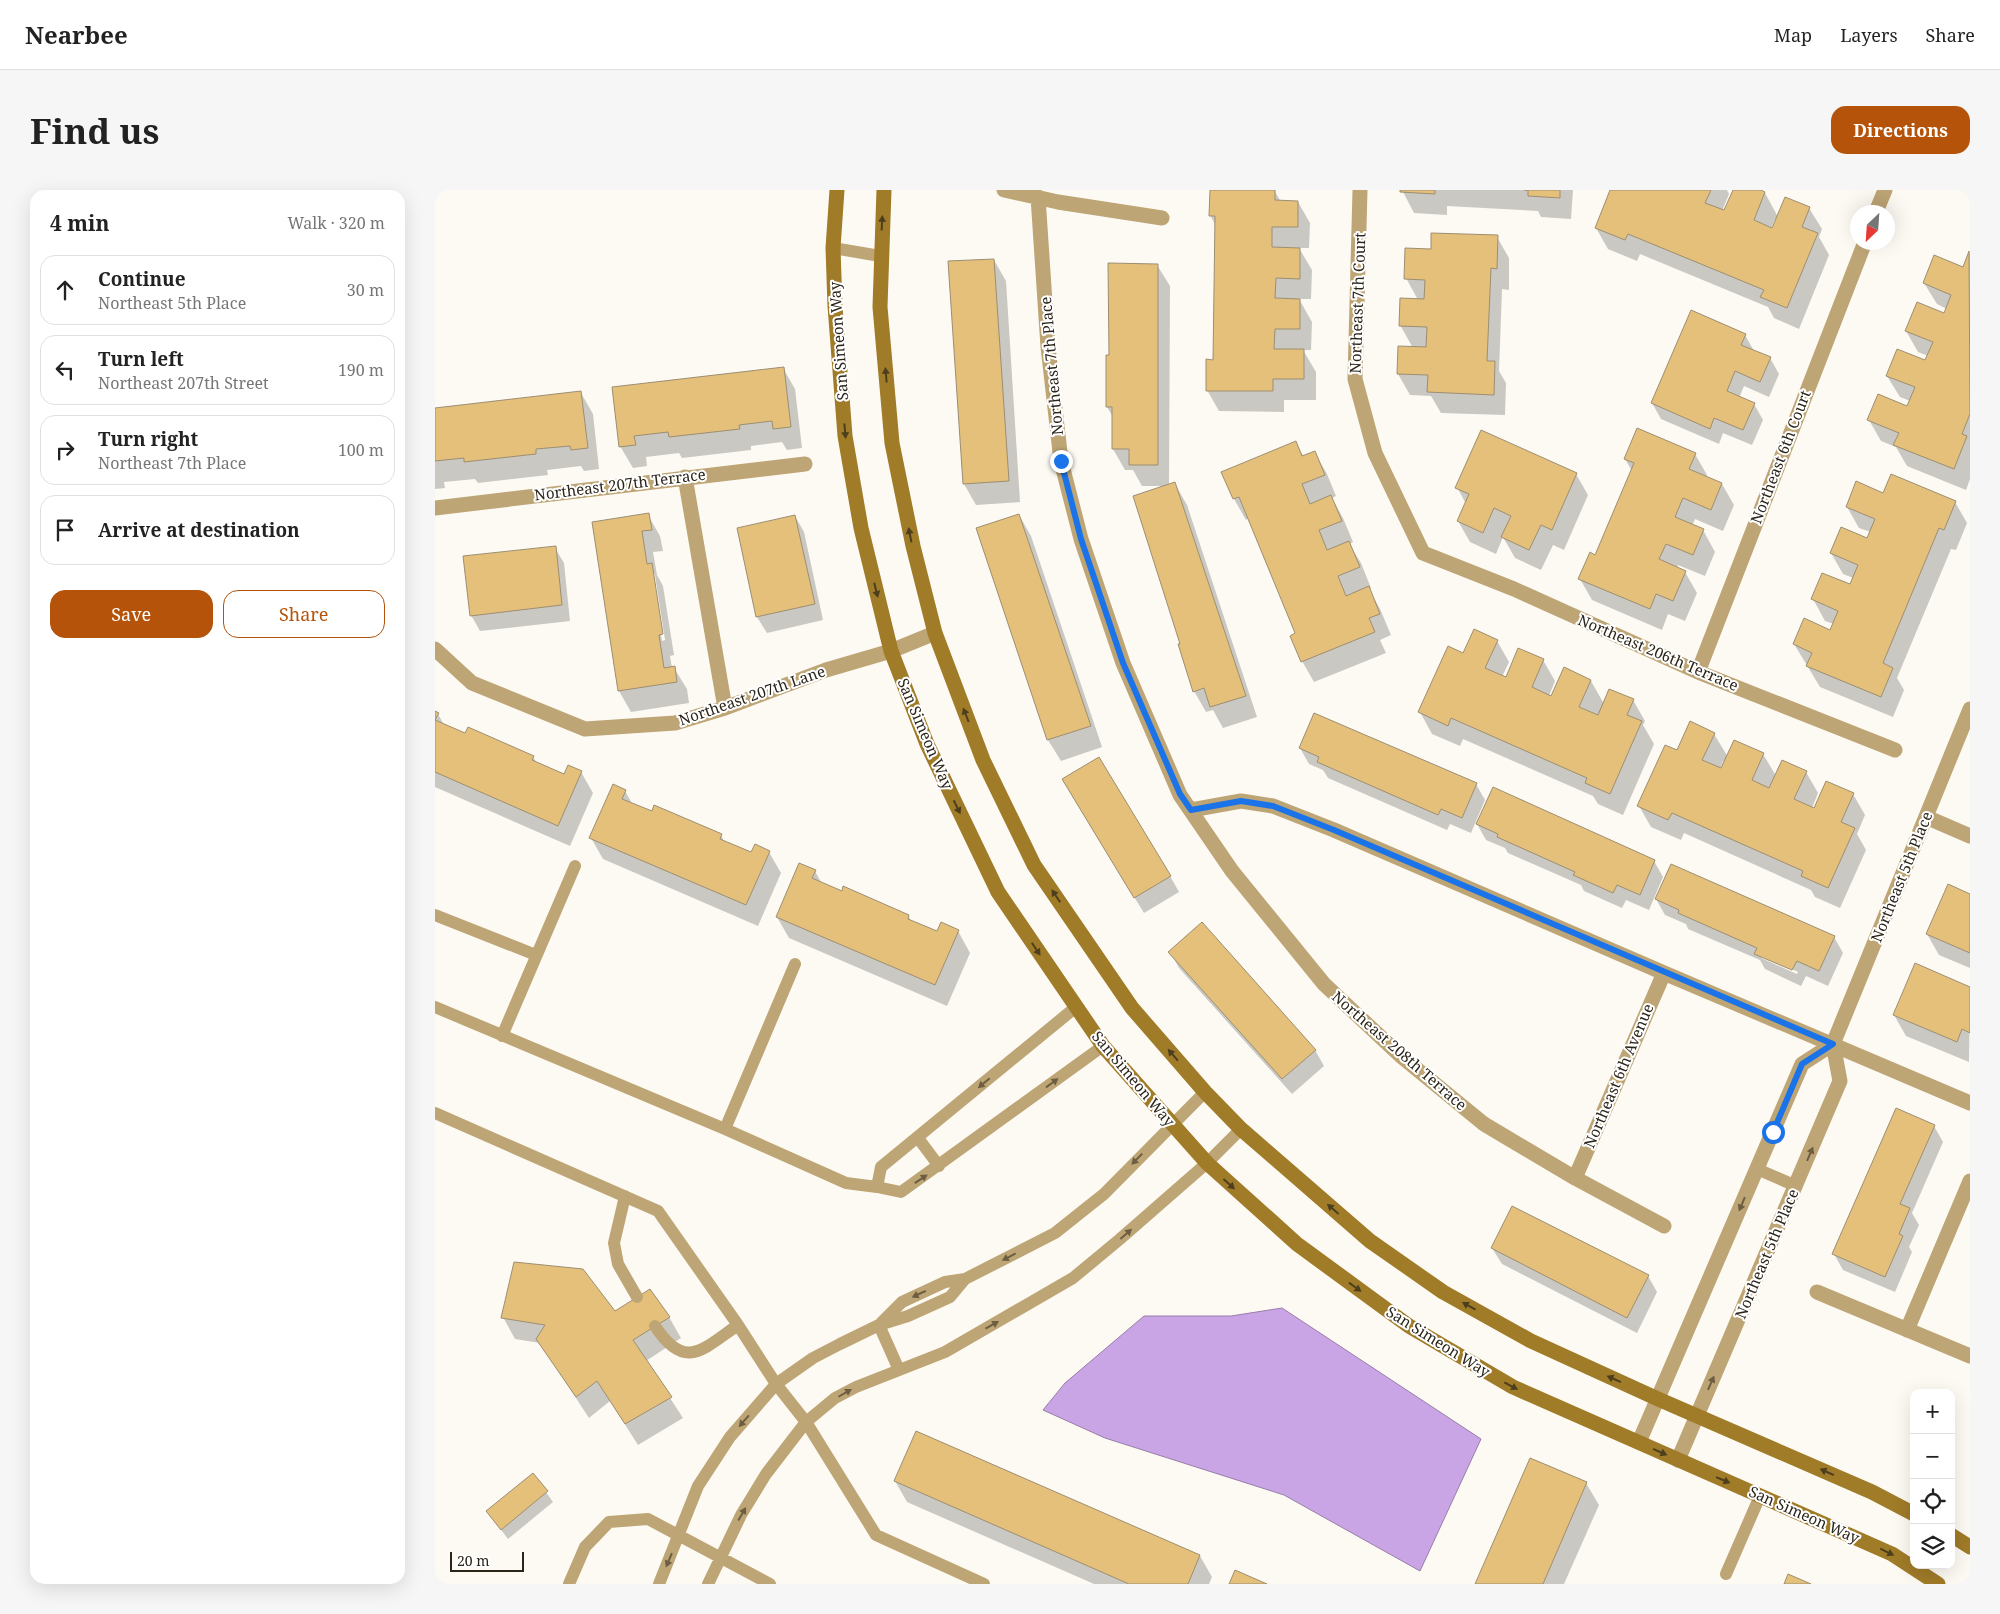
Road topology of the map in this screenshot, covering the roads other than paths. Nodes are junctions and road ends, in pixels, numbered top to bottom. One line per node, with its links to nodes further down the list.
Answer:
1 (837, 190): 9 (street, San Simeon Way)
2 (884, 190): 11 (street, one-way to 2)
3 (1004, 190): 6 (street)
4 (1360, 190): 15 (street, Northeast 7th Court)
5 (1885, 190): 7 (street)
6 (1038, 197): 8 (street); 23 (street, Northeast 7th Place)
7 (1879, 205)
8 (1161, 218)
9 (833, 248): 11 (lane); 18 (street, San Simeon Way, one-way to 18)
10 (1862, 250): 19 (street, Northeast 6th Court)
11 (881, 256): 16 (street, one-way to 11)
12 (805, 464): 13 (street, Northeast 207th Terrace)
13 (685, 477): 14 (street, Northeast 207th Terrace); 20 (street)
14 (435, 508)
15 (1423, 553): 19 (street, Northeast 206th Terrace)
16 (935, 633): 18 (street, Northeast 207th Lane); 36 (street, one-way to 16)
17 (435, 648): 20 (street, Northeast 207th Lane)
18 (891, 651): 20 (street, Northeast 207th Lane); 32 (street, San Simeon Way, one-way to 32)
19 (1698, 672): 22 (street, Northeast 206th Terrace)
20 (725, 708)
21 (1970, 709): 24 (street, Northeast 5th Place)
22 (1895, 750)
23 (1191, 810): 30 (street); 46 (street, Northeast 208th Terrace)
24 (1926, 817): 25 (street); 34 (street, Northeast 5th Place)
25 (1970, 836)
26 (575, 866): 28 (lane)
27 (435, 915): 28 (lane)
28 (536, 955): 33 (lane)
29 (795, 964): 40 (lane)
30 (1664, 973): 34 (street); 46 (street, Northeast 6th Avenue)
31 (435, 1007): 33 (lane)
32 (1076, 1007): 35 (street, San Simeon Way); 42 (lane, one-way to 42)
33 (502, 1036): 40 (lane)
34 (1833, 1044): 37 (street); 45 (street); 48 (street, Northeast 5th Place, one-way to 34)
35 (1103, 1046): 39 (street, San Simeon Way); 44 (lane, one-way to 35)
36 (1205, 1092): 39 (lane); 41 (street)
37 (1970, 1103)
38 (435, 1113): 50 (lane)
39 (1171, 1124): 43 (street, San Simeon Way); 55 (lane, one-way to 55)
40 (725, 1129): 49 (lane)
41 (1241, 1129): 43 (lane); 61 (street, one-way to 41)
42 (918, 1138): 44 (lane); 49 (lane)
43 (1207, 1163): 59 (lane, one-way to 43); 64 (street, San Simeon Way, one-way to 64)
44 (939, 1166): 49 (lane, one-way to 44)
45 (1757, 1169): 48 (lane); 61 (street, one-way to 61)
46 (1575, 1178): 51 (street, Northeast 208th Terrace)
47 (1970, 1181): 57 (street)
48 (1796, 1186): 62 (street, Northeast 5th Place, one-way to 48)
49 (877, 1187)
50 (625, 1196): 53 (lane); 54 (lane)
51 (1664, 1226)
52 (1817, 1292): 57 (street)
53 (637, 1297)
54 (738, 1325): 56 (lane); 60 (lane)
55 (879, 1325): 59 (lane); 60 (lane)
56 (655, 1326)
57 (1907, 1330): 58 (street)
58 (1970, 1356)
59 (899, 1370): 63 (lane, one-way to 59)
60 (776, 1384): 63 (lane); 68 (lane, one-way to 68)
61 (1658, 1399): 62 (street); 64 (street)
62 (1697, 1416): 65 (street, Northeast 5th Place); 67 (street, one-way to 62)
63 (805, 1422): 71 (lane, one-way to 63); 77 (lane)
64 (1639, 1442): 65 (street, San Simeon Way, one-way to 65)
65 (1678, 1460): 66 (street, San Simeon Way, one-way to 66)
66 (1760, 1496): 72 (lane); 78 (street, San Simeon Way, one-way to 78)
67 (1910, 1512)
68 (679, 1536): 71 (lane); 73 (lane); 74 (lane, one-way to 74)
69 (1955, 1538): 70 (street)
70 (1970, 1547)
71 (720, 1557): 75 (lane); 76 (lane)
72 (1726, 1574)
73 (569, 1584)
74 (659, 1584)
75 (708, 1584)
76 (769, 1584)
77 (984, 1584)
78 (1938, 1584)

